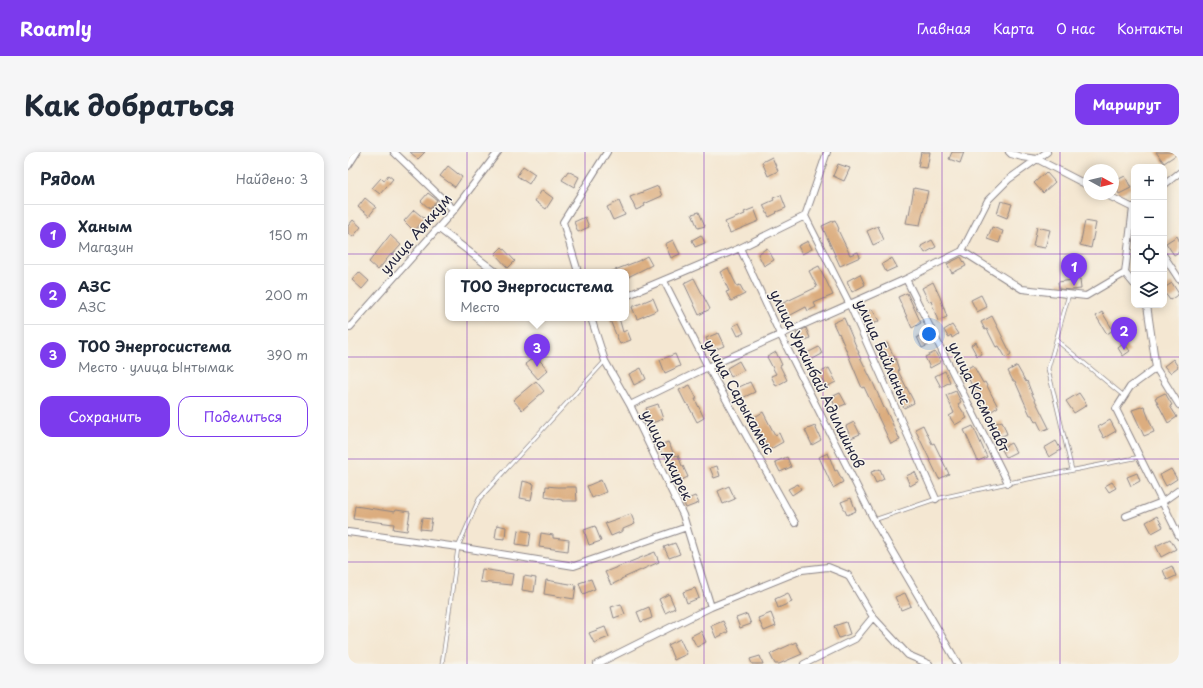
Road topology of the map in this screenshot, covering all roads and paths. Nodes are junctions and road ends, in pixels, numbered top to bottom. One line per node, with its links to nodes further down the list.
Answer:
1 (357, 152): 9 (street)
2 (394, 152): 15 (street)
3 (498, 152): 15 (street, улица Аяккум)
4 (607, 152): 23 (street)
5 (827, 152): 16 (street)
6 (1009, 152): 8 (street)
7 (1047, 152): 8 (street)
8 (1037, 159): 11 (street); 20 (street)
9 (348, 166)
10 (1179, 173): 12 (street)
11 (1083, 183)
12 (1167, 183)
13 (1117, 200): 14 (street)
14 (1131, 207)
15 (454, 210): 17 (street, улица Аяккум)
16 (805, 216): 19 (street); 31 (street, улица Байланыс)
17 (438, 228): 22 (street); 34 (street, улица Аяккум)
18 (1131, 230): 24 (street)
19 (740, 248): 28 (street); 35 (street, улица Уркинбай Адилшинов)
20 (962, 251): 25 (street); 29 (street)
21 (1167, 260): 26 (street)
22 (492, 269)
23 (577, 269)
24 (1125, 273): 27 (street); 29 (street)
25 (906, 278): 31 (street); 45 (street, улица Космонавт)
26 (1179, 278)
27 (1131, 280)
28 (664, 281): 30 (street); 38 (street, улица Сарыкамыс)
29 (1069, 294): 36 (lane)
30 (629, 295)
31 (849, 303): 35 (street); 47 (street, улица Байланыс)
32 (1147, 308): 39 (street)
33 (592, 321): 37 (street, улица Акирек)
34 (349, 327)
35 (780, 334): 38 (street); 50 (street, улица Уркинбай Адилшинов)
36 (1056, 340): 40 (lane); 44 (lane)
37 (604, 361): 41 (street, улица Акирек); 55 (lane)
38 (708, 366): 41 (street); 51 (street, улица Сарыкамыс)
39 (1156, 368): 40 (street); 42 (street)
40 (1124, 396): 43 (street)
41 (630, 405): 52 (street, улица Акирек)
42 (1179, 405)
43 (1140, 457): 44 (lane); 48 (street)
44 (1072, 470): 45 (lane)
45 (1008, 483): 47 (lane)
46 (1179, 490): 48 (street)
47 (936, 499): 50 (lane)
48 (1162, 502): 49 (street); 54 (street)
49 (1126, 516)
50 (874, 520): 62 (street, улица Уркинбай Адилшинов)
51 (795, 523)
52 (687, 527): 55 (street); 56 (street, улица Акирек)
53 (348, 532): 55 (street)
54 (1179, 536)
55 (458, 547): 58 (lane)
56 (711, 607): 57 (street); 59 (street)
57 (873, 617): 60 (street); 61 (street)
58 (442, 664)
59 (596, 664)
60 (804, 664)
61 (929, 664)
62 (958, 664)

